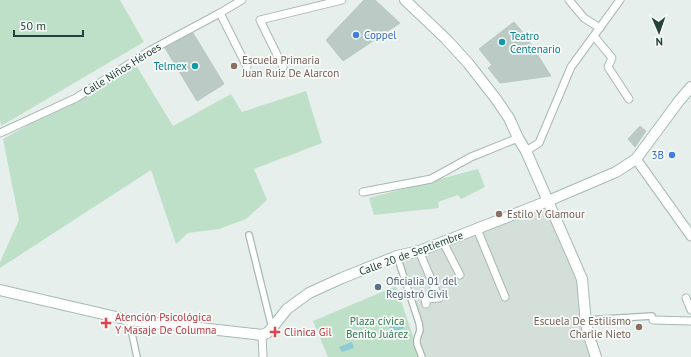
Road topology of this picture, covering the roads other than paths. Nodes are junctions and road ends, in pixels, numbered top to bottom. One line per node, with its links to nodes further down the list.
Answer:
1 (242, 0): 6 (street, Calle Niños Héroes)
2 (342, 0): 10 (street)
3 (405, 0): 14 (main road)
4 (569, 0): 7 (street)
5 (620, 0): 7 (street)
6 (220, 13): 9 (street); 13 (street, Calle Niños Héroes)
7 (600, 28): 8 (street)
8 (594, 36): 12 (street); 15 (street)
9 (247, 67)
10 (283, 67)
11 (691, 88): 16 (main road)
12 (629, 99)
13 (0, 133)
14 (518, 138): 15 (main road); 17 (street)
15 (526, 151): 18 (main road)
16 (636, 159): 18 (main road, Calle 20 de Septiembre); 21 (street)
17 (363, 192)
18 (548, 201): 19 (main road, Calle 20 de Septiembre); 32 (main road)
19 (477, 229): 22 (main road, Calle 20 de Septiembre); 27 (street)
20 (249, 235): 35 (street)
21 (691, 236)
22 (443, 242): 23 (main road, Calle 20 de Septiembre); 25 (street)
23 (419, 251): 24 (main road, Calle 20 de Septiembre); 29 (street)
24 (397, 256): 35 (main road, Calle 20 de Septiembre); 39 (street)
25 (460, 275)
26 (0, 290): 31 (main road)
27 (505, 297)
28 (686, 298): 30 (street)
29 (426, 304)
30 (691, 310)
31 (129, 320): 36 (main road); 37 (street)
32 (586, 320): 33 (street); 40 (main road)
33 (653, 320): 34 (street)
34 (691, 321)
35 (272, 328): 36 (main road, Calle 20 de Septiembre)
36 (262, 336): 38 (street)
37 (137, 357)
38 (263, 357)
39 (422, 357)
40 (596, 357)

